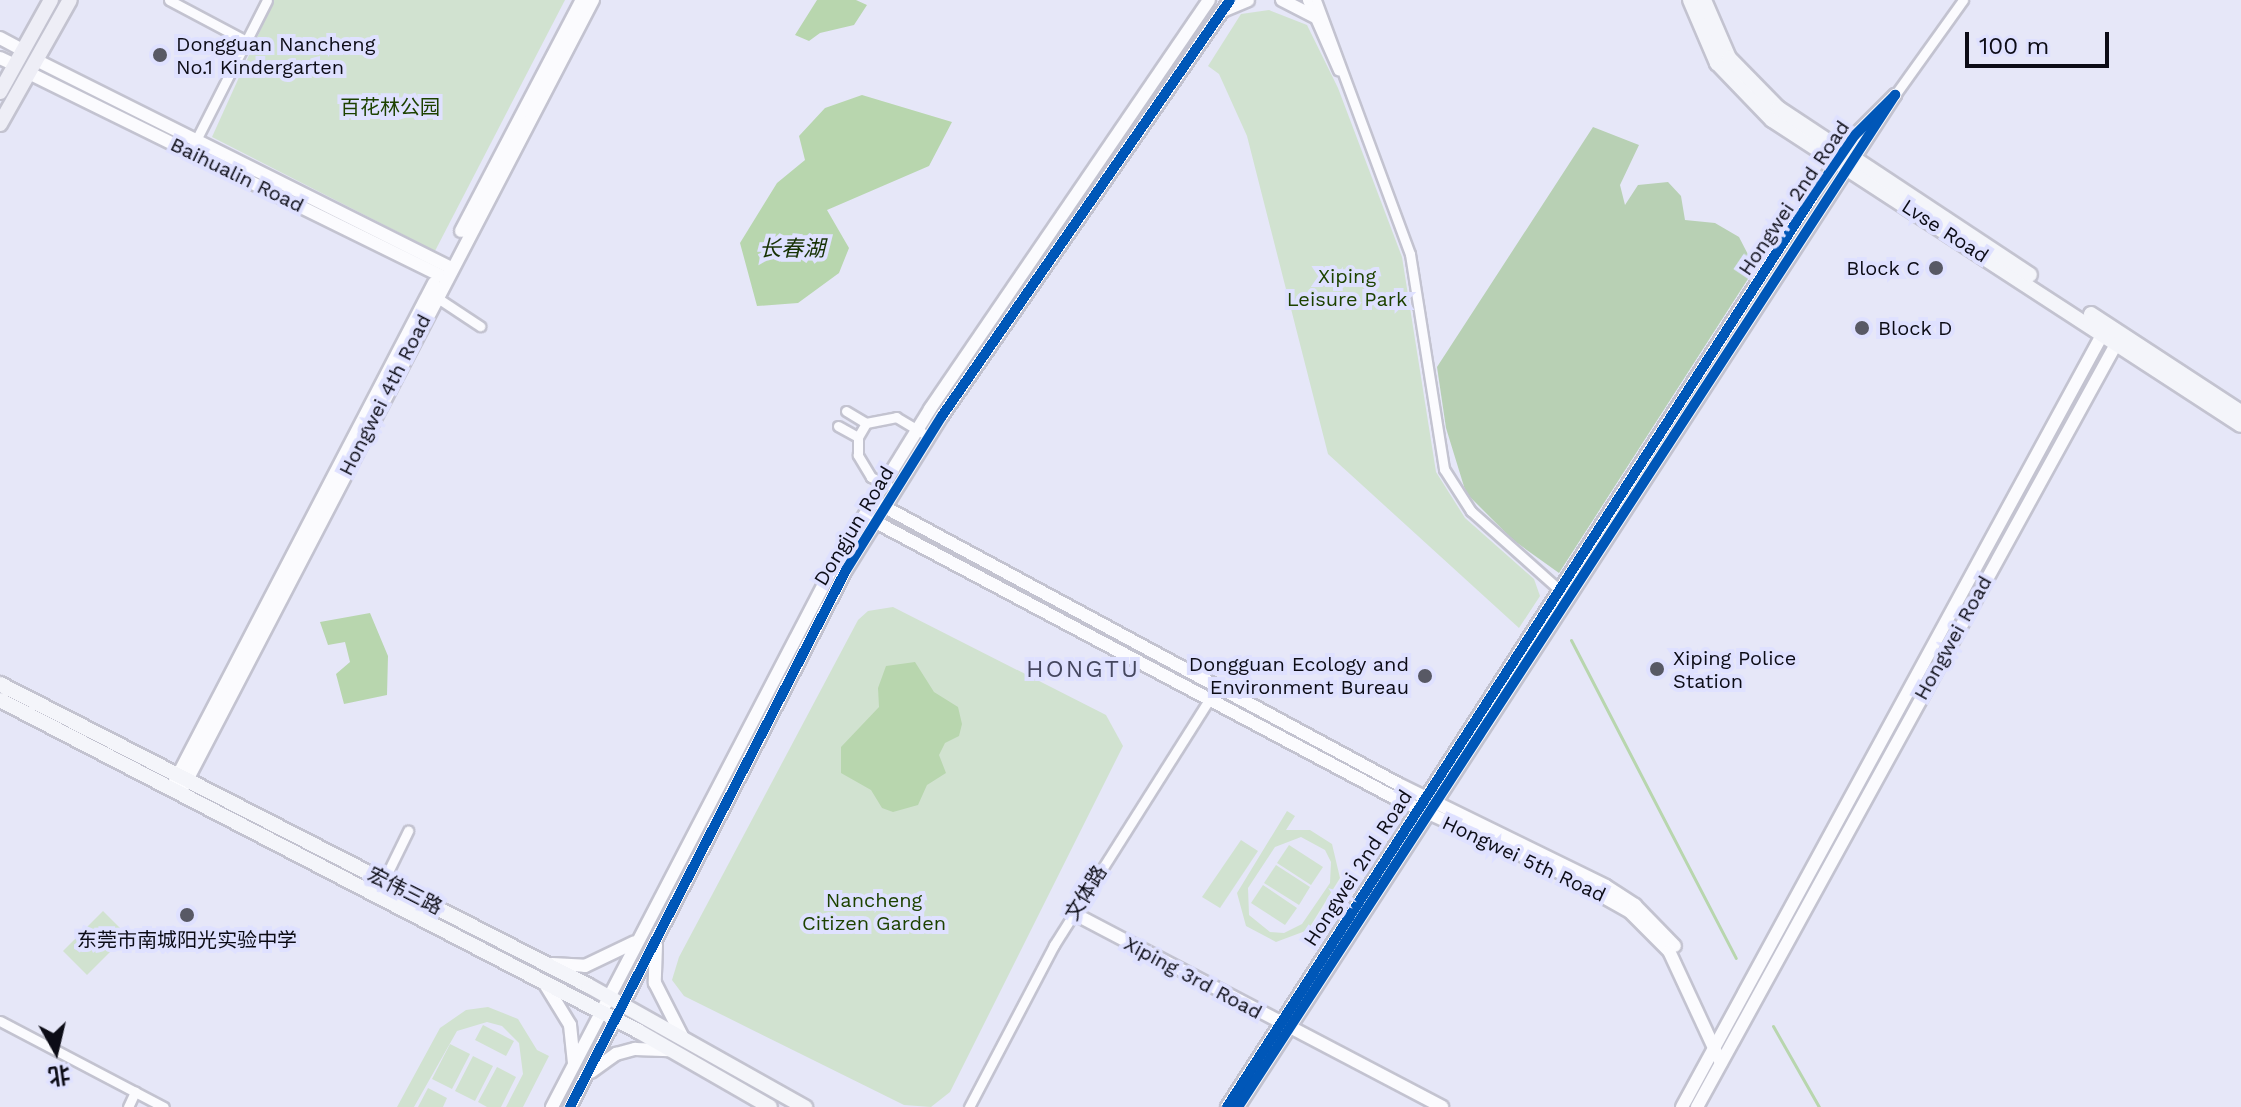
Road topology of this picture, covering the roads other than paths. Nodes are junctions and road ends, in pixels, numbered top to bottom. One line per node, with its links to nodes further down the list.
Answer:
1 (51, 0): 20 (main road)
2 (70, 0): 23 (main road)
3 (169, 0): 19 (street)
4 (267, 0): 19 (street)
5 (582, 0): 30 (street, Hongwei 4th Road)
6 (593, 0): 30 (street, Hongwei 4th Road)
7 (1209, 0): 40 (street, Dongjun Road)
8 (1230, 0): 16 (street, Dongjun Road)
9 (1248, 0): 16 (street)
10 (1282, 0): 17 (street)
11 (1307, 0): 17 (street)
12 (1316, 0): 24 (street)
13 (1690, 0): 29 (main road, Lvse Road)
14 (1704, 0): 29 (main road, Lvse Road)
15 (1963, 0): 26 (street)
16 (1223, 12): 42 (street, Dongjun Road)
17 (1314, 16): 24 (street)
18 (0, 38): 20 (street)
19 (246, 41): 28 (street)
20 (23, 50): 22 (main road)
21 (0, 58): 22 (street)
22 (15, 65): 25 (main road)
23 (32, 66): 27 (main road); 28 (street, Baihualin Road)
24 (1346, 85): 49 (street)
25 (0, 92)
26 (1895, 95): 29 (street, Hongwei 2nd Road)
27 (0, 124)
28 (193, 146): 30 (street, Baihualin Road)
29 (1845, 160): 33 (main road, Lvse Road); 49 (street, Hongwei 2nd Road)
30 (445, 271): 31 (street, Hongwei 4th Road); 53 (street, Hongwei 4th Road)
31 (436, 297): 32 (street); 53 (street, Hongwei 4th Road)
32 (480, 326)
33 (2105, 329): 34 (main road, Lvse Road); 67 (street, Hongwei Road)
34 (2119, 338): 36 (main road, Lvse Road); 38 (main road, Lvse Road); 69 (street, Hongwei Road)
35 (846, 411): 37 (street)
36 (2241, 412)
37 (866, 423): 40 (street); 41 (street)
38 (2241, 425)
39 (838, 426): 41 (street)
40 (917, 429): 42 (street); 43 (street, Dongjun Road)
41 (858, 437): 43 (street)
42 (929, 437): 44 (street, Dongjun Road)
43 (883, 484): 44 (street); 45 (street, Dongjun Road)
44 (897, 489): 46 (street, Dongjun Road)
45 (873, 501): 46 (street, Hongwei 5th Road); 47 (street, Dongjun Road)
46 (885, 508): 48 (street, Dongjun Road); 51 (street, Hongwei 5th Road)
47 (864, 515): 48 (street); 58 (street, Dongjun Road)
48 (876, 522): 51 (street, Hongwei 5th Road); 59 (street, Dongjun Road)
49 (1564, 594): 54 (street, Hongwei 2nd Road)
50 (0, 684): 53 (main road, 宏伟三路)
51 (1214, 692): 54 (street, Hongwei 5th Road); 57 (street, 文体路)
52 (0, 700): 53 (main road, 宏伟三路)
53 (180, 784): 56 (main road, 宏伟三路); 61 (main road, 宏伟三路)
54 (1427, 806): 65 (street, Hongwei 2nd Road); 67 (street, Hongwei 5th Road)
55 (408, 831): 56 (street)
56 (384, 880): 60 (main road, 宏伟三路)
57 (1073, 913): 65 (street, Xiping 3rd Road); 79 (street, 文体路)
58 (640, 938): 60 (street); 62 (street, Dongjun Road)
59 (656, 940): 62 (street, Dongjun Road); 66 (street)
60 (546, 964): 62 (main road, 宏伟三路)
61 (543, 982): 63 (main road, 宏伟三路); 70 (street)
62 (616, 1000): 63 (street, Dongjun Road); 66 (main road, 宏伟三路)
63 (608, 1016): 68 (main road, 宏伟三路); 70 (street, Dongjun Road); 71 (street, Dongjun Road)
64 (0, 1021): 72 (street)
65 (1284, 1027): 80 (street, Hongwei 2nd Road); 81 (street, Hongwei 2nd Road); 82 (street, Xiping 3rd Road)
66 (683, 1038): 78 (main road, 宏伟三路)
67 (1717, 1041): 69 (street, Hongwei 5th Road); 83 (street)
68 (671, 1050): 71 (street); 77 (main road, 宏伟三路)
69 (1723, 1058): 84 (street)
70 (573, 1068): 75 (street, Dongjun Road)
71 (586, 1077): 76 (street, Dongjun Road)
72 (135, 1092): 73 (street); 74 (street)
73 (128, 1107)
74 (164, 1107)
75 (552, 1107)
76 (570, 1107)
77 (770, 1107)
78 (805, 1107)
79 (969, 1107)
80 (1227, 1107)
81 (1238, 1107)
82 (1442, 1107)
83 (1682, 1107)
84 (1697, 1107)

